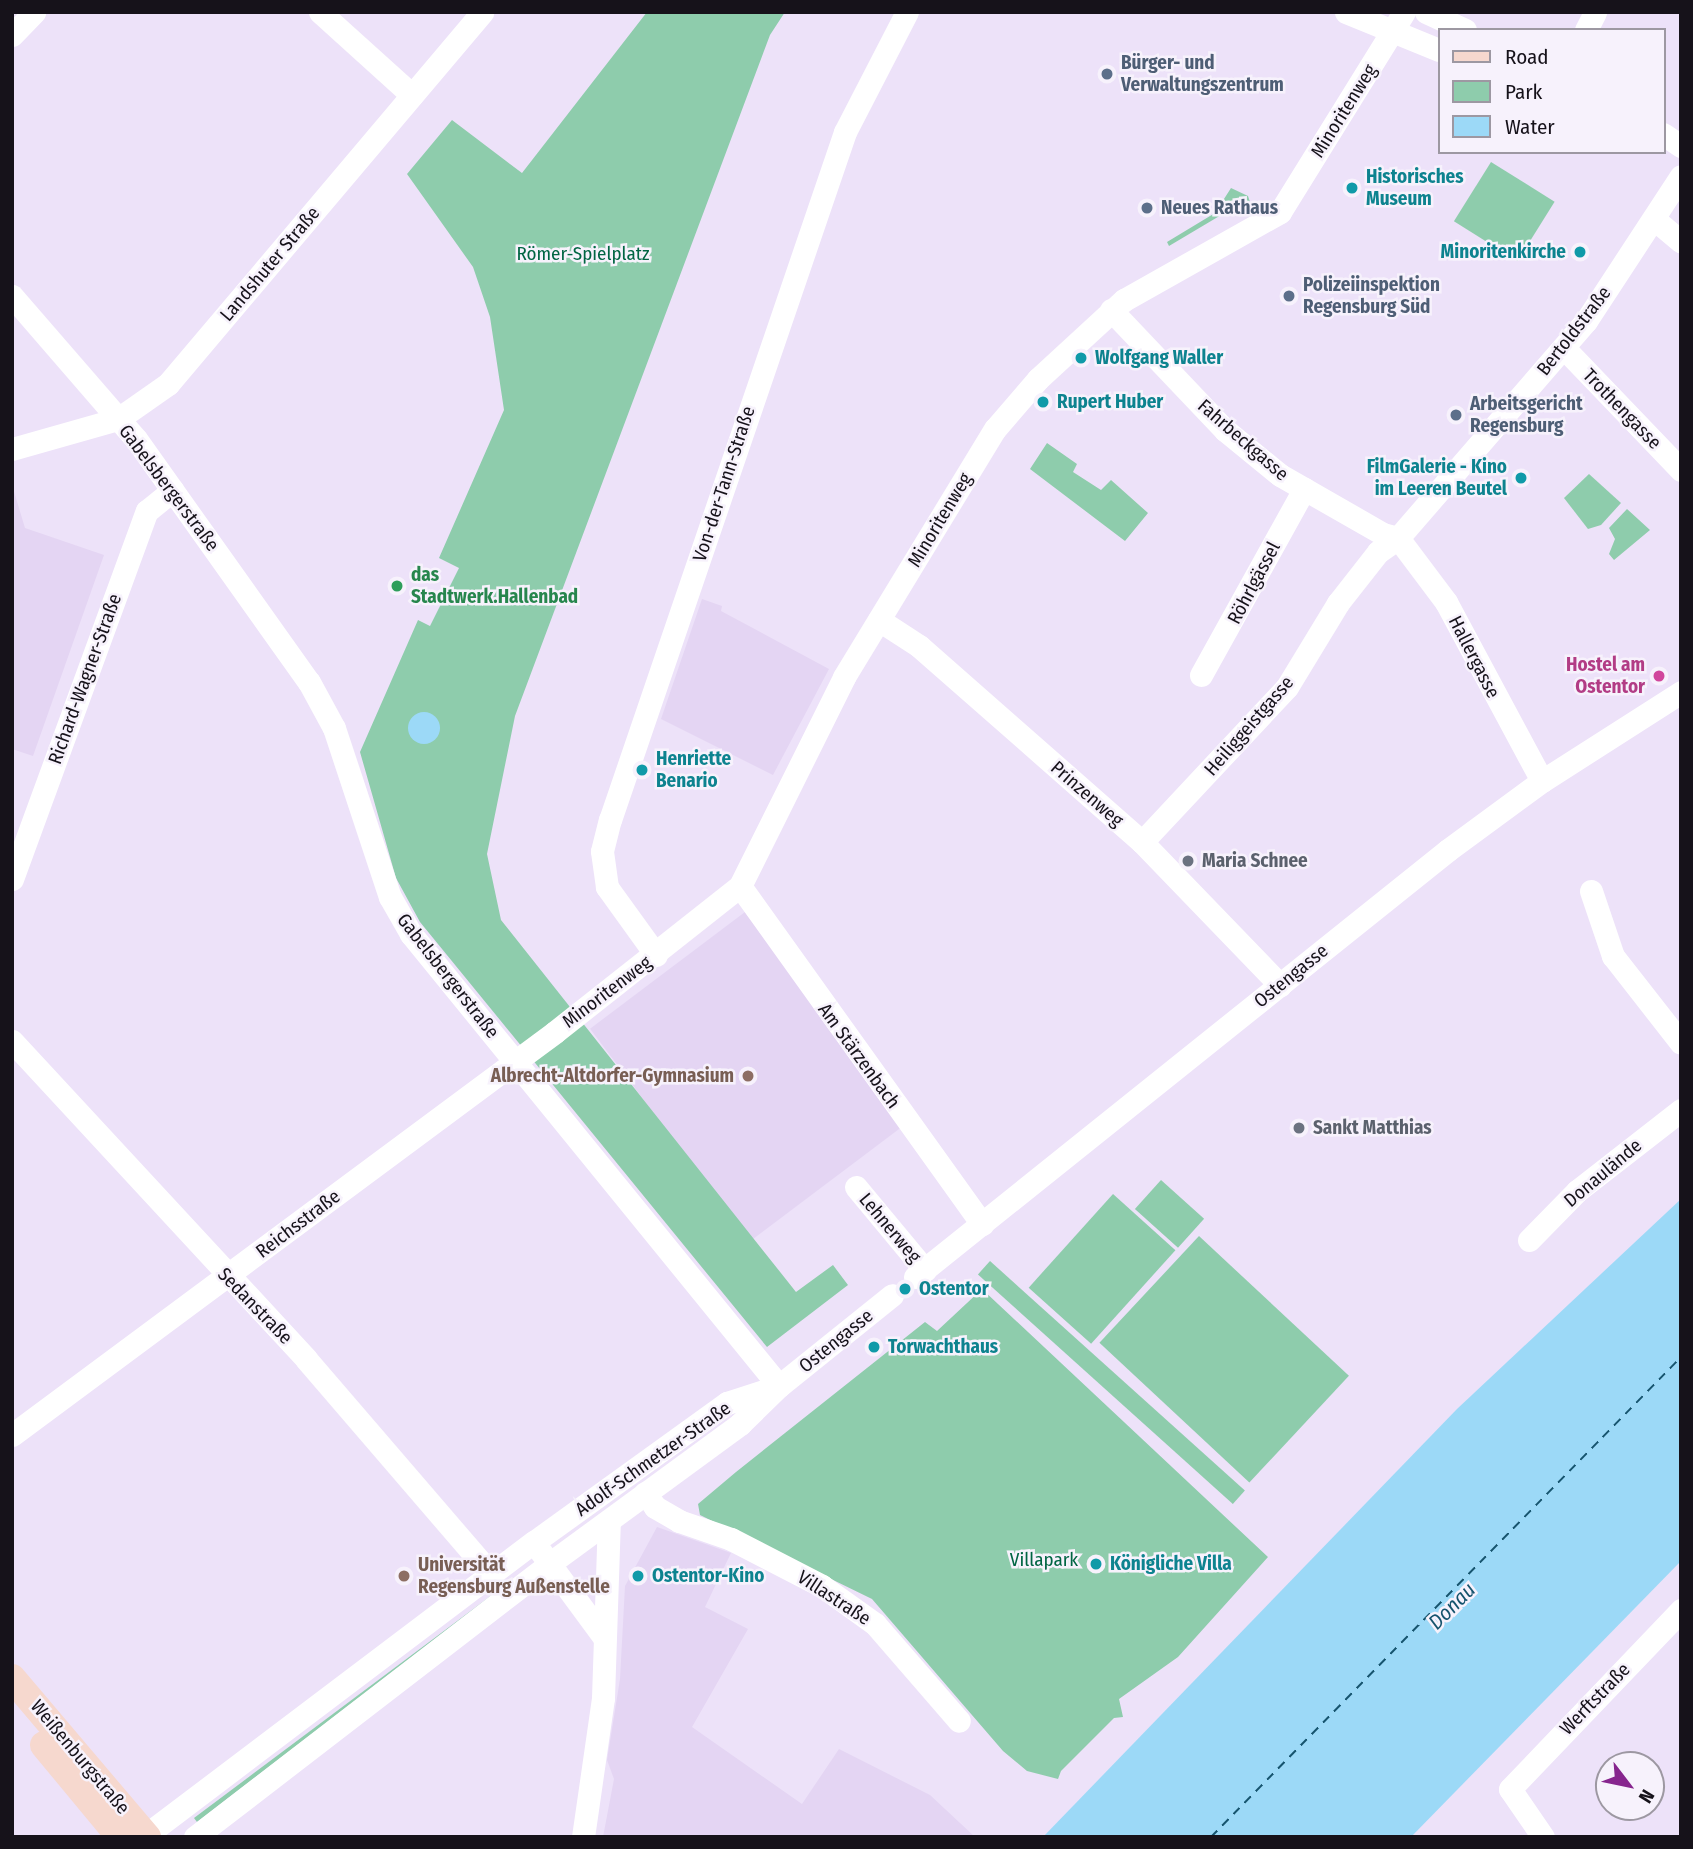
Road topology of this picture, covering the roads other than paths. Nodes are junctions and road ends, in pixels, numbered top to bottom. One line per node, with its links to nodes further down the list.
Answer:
1 (34, 12): 12 (street)
2 (320, 12): 14 (street)
3 (482, 12): 14 (street, Landshuter Straße)
4 (907, 12): 35 (street, Von-der-Tann-Straße)
5 (1346, 12): 9 (street)
6 (1371, 12): 9 (street)
7 (1426, 12): 10 (street)
8 (1595, 12): 11 (street)
9 (1399, 21): 13 (street); 19 (street, Minoritenweg)
10 (1461, 28)
11 (1587, 28)
12 (12, 35)
13 (1438, 49)
14 (412, 95): 21 (street, Landshuter Straße)
15 (1681, 176): 16 (street, Bertoldstraße)
16 (1654, 219): 17 (street); 20 (street, Bertoldstraße)
17 (1681, 242)
18 (12, 296): 21 (street, Gabelsbergerstraße)
19 (1111, 310): 24 (street, Fahrbeckgasse); 27 (street, Minoritenweg)
20 (1564, 348): 23 (street, Trothengasse); 26 (street, Bertoldstraße)
21 (118, 419): 22 (street, Landshuter Straße); 25 (street, Gabelsbergerstraße)
22 (12, 449)
23 (1681, 470)
24 (1304, 489): 26 (street, Fahrbeckgasse); 28 (street, Röhrlgässel)
25 (173, 490): 32 (street, Richard-Wagner-Straße); 39 (street, Gabelsbergerstraße)
26 (1398, 538): 30 (street, Hallergasse); 31 (street, Heiliggeistgasse)
27 (879, 620): 31 (street, Prinzenweg); 33 (street, Minoritenweg)
28 (1201, 675)
29 (1681, 692): 30 (street, Ostengasse)
30 (1542, 781): 36 (street, Ostengasse)
31 (1142, 842): 36 (street, Prinzenweg)
32 (12, 878)
33 (740, 886): 35 (street, Minoritenweg); 42 (street, Am Stärzenbach)
34 (1591, 891): 38 (street)
35 (656, 955): 39 (street, Minoritenweg)
36 (1280, 985): 42 (street, Ostengasse)
37 (12, 1041): 45 (street, Sedanstraße)
38 (1681, 1043)
39 (514, 1062): 45 (street, Reichsstraße); 47 (street, Gabelsbergerstraße)
40 (1681, 1110): 43 (street, Donaulände)
41 (856, 1187): 44 (street, Lehnerweg)
42 (982, 1224): 44 (street, Ostengasse)
43 (1529, 1240)
44 (920, 1273)
45 (228, 1277): 48 (street, Reichsstraße); 53 (street, Sedanstraße)
46 (892, 1295): 47 (street, Ostengasse)
47 (779, 1385): 49 (street, Adolf-Schmetzer-Straße); 51 (street, Adolf-Schmetzer-Straße)
48 (12, 1435)
49 (645, 1493): 50 (street, Adolf-Schmetzer-Straße); 58 (street, Villastraße)
50 (609, 1521): 52 (street, Adolf-Schmetzer-Straße); 55 (street)
51 (534, 1542): 52 (street); 53 (street, Adolf-Schmetzer-Straße)
52 (549, 1564): 55 (street); 60 (street, Adolf-Schmetzer-Straße)
53 (492, 1575): 59 (street, Adolf-Schmetzer-Straße)
54 (1681, 1610): 62 (street, Werftstraße)
55 (603, 1636): 61 (street)
56 (12, 1678): 59 (main road, Weißenburgstraße)
57 (12, 1708): 59 (main road, Weißenburgstraße)
58 (959, 1721)
59 (139, 1836)
60 (195, 1837)
61 (583, 1837)
62 (1543, 1837)

